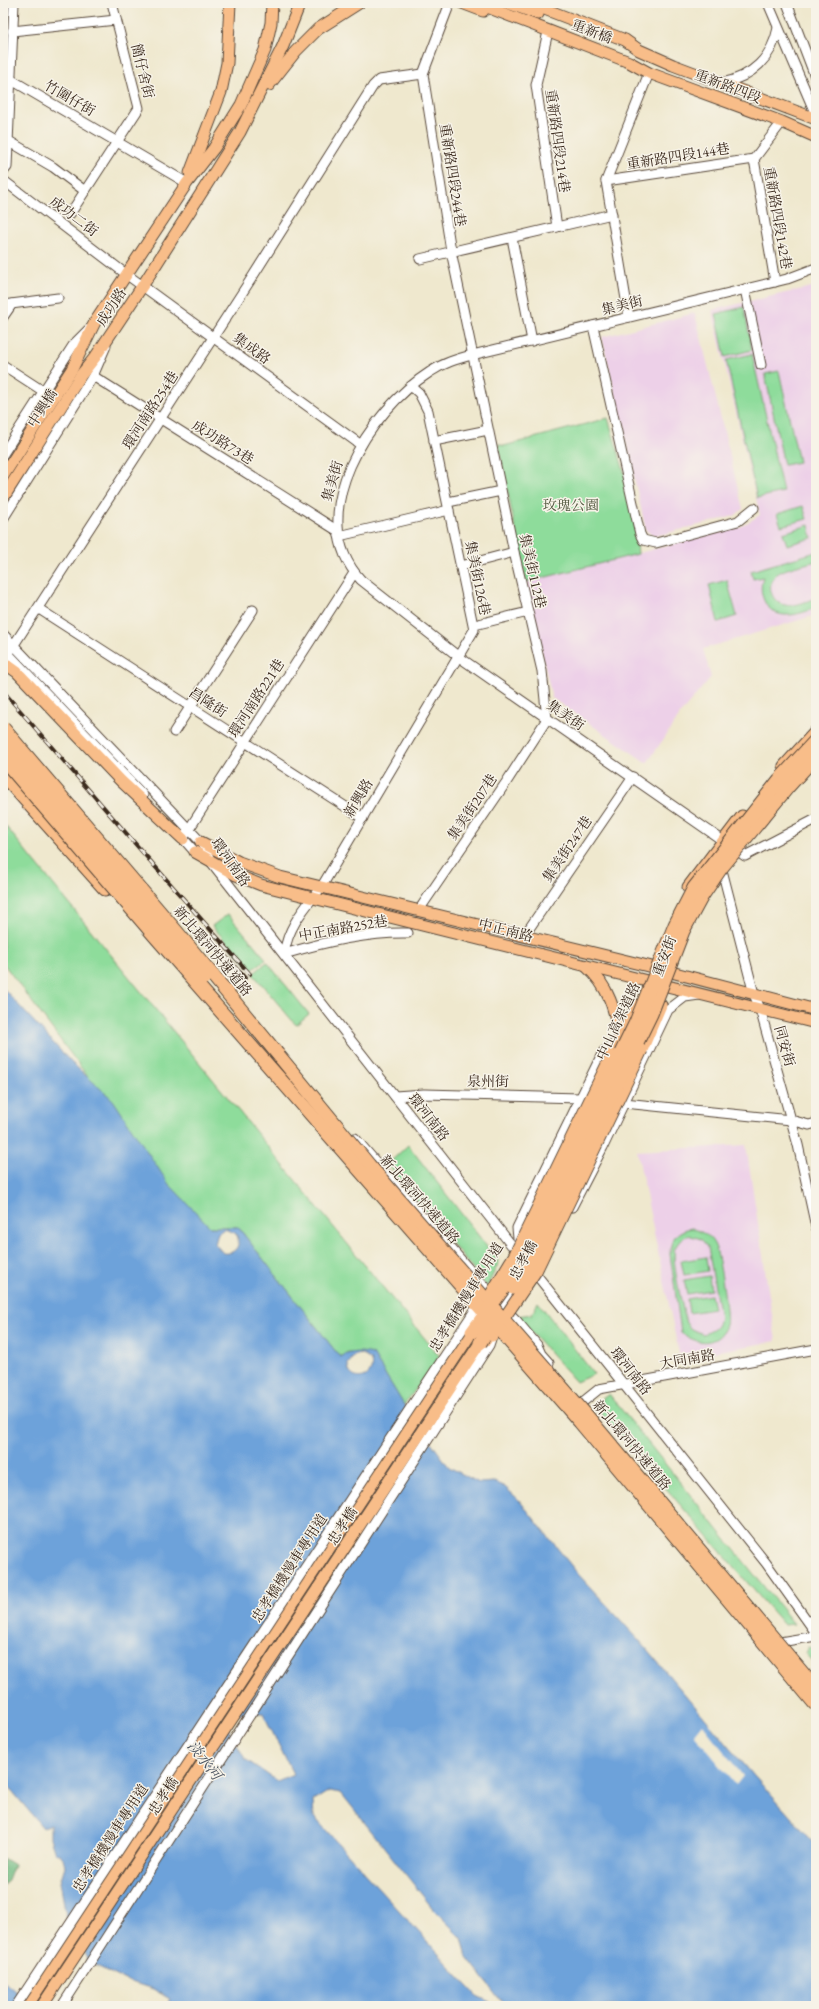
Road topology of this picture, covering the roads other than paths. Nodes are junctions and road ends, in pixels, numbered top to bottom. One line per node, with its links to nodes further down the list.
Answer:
1 (14, 3): 18 (street)
2 (112, 3): 16 (street, 簡仔舍街)
3 (230, 3): 38 (main road)
4 (272, 3): 38 (main road)
5 (300, 3): 27 (main road)
6 (339, 3): 15 (main road)
7 (359, 3): 15 (main road)
8 (450, 3): 23 (street, 重新路四段244巷)
9 (462, 3): 19 (main road)
10 (477, 3): 21 (main road, 重新橋)
11 (508, 3): 20 (main road, 重新橋)
12 (529, 3): 20 (main road)
13 (768, 3): 17 (street)
14 (787, 3): 25 (street)
15 (334, 18): 27 (main road)
16 (116, 20): 18 (street); 33 (street, 簡仔舍街)
17 (778, 28): 26 (street); 28 (street)
18 (12, 31): 24 (street)
19 (547, 36): 22 (main road); 42 (street, 重新路四段214巷)
20 (636, 50): 26 (main road, 重新路四段)
21 (629, 62): 22 (main road, 重新路四段)
22 (648, 72): 30 (main road, 重新路四段); 37 (street)
23 (423, 74): 44 (street, 重新路四段244巷); 58 (street, 環河南路254巷)
24 (10, 79): 32 (street); 33 (street, 竹圍仔街)
25 (816, 79)
26 (722, 84): 29 (main road, 重新路四段)
27 (249, 113): 49 (main road, 成功路)
28 (816, 115)
29 (816, 119)
30 (782, 122): 31 (main road, 重新路四段); 34 (street)
31 (816, 138)
32 (7, 140): 35 (street); 39 (street)
33 (116, 141): 38 (street, 竹圍仔街); 39 (street, 簡仔舍街)
34 (754, 159): 37 (street, 重新路四段144巷); 48 (street, 重新路四段142巷)
35 (3, 172)
36 (3, 180): 47 (street, 成功二街)
37 (606, 181): 41 (street)
38 (187, 183): 47 (main road, 成功路)
39 (85, 191): 40 (street, 簡仔舍街)
40 (70, 214)
41 (612, 214): 42 (street); 54 (street)
42 (557, 227): 43 (street)
43 (512, 238): 44 (street); 59 (street)
44 (451, 252): 45 (street); 60 (street, 重新路四段244巷)
45 (420, 258)
46 (816, 268): 48 (street, 集美街)
47 (126, 274): 49 (street, 集成路); 55 (main road, 成功路)
48 (775, 282): 50 (street, 集美街)
49 (143, 285): 57 (main road, 成功路); 58 (street, 集成路)
50 (745, 290): 54 (street, 集美街); 62 (street)
51 (58, 298): 52 (street)
52 (7, 304): 53 (street)
53 (3, 317)
54 (629, 317): 56 (street, 集美街)
55 (95, 322): 63 (main road, 中興橋); 66 (street, 成功路)
56 (593, 326): 59 (street, 集美街); 76 (street)
57 (110, 336): 63 (main road, 中興橋); 64 (street, 成功路)
58 (213, 337): 67 (street, 環河南路254巷); 70 (street, 集成路)
59 (532, 341): 60 (street, 集美街)
60 (472, 355): 65 (street, 集美街); 68 (street, 集美街112巷)
61 (3, 365): 66 (street)
62 (761, 365)
63 (76, 372): 72 (main road, 中興橋); 74 (main road, 中興橋)
64 (93, 376): 67 (street, 成功路73巷); 77 (street, 成功路)
65 (411, 386): 69 (street, 集美街126巷); 70 (street, 集美街)
66 (43, 391): 71 (street, 成功路)
67 (161, 419): 78 (street, 成功路73巷); 82 (street, 環河南路254巷)
68 (488, 430): 69 (street); 73 (street, 集美街112巷)
69 (434, 441): 75 (street, 集美街126巷)
70 (361, 445): 78 (street, 集美街)
71 (3, 454)
72 (3, 476)
73 (501, 491): 75 (street); 79 (street, 集美街112巷)
74 (3, 498)
75 (448, 506): 78 (street); 80 (street, 集美街126巷)
76 (754, 508)
77 (3, 519)
78 (339, 534): 81 (street, 集美街)
79 (514, 552): 80 (street); 84 (street, 集美街112巷)
80 (461, 566): 85 (street, 集美街126巷)
81 (354, 573): 89 (street, 集美街); 97 (street, 環河南路221巷)
82 (39, 609): 87 (street, 環河南路254巷); 90 (street, 昌隆街)
83 (253, 610): 90 (street)
84 (528, 612): 85 (street); 91 (street, 集美街112巷)
85 (474, 625): 89 (street, 集美街126巷)
86 (3, 634): 87 (street, 環河南路)
87 (14, 646): 88 (street, 環河南路254巷); 108 (street, 環河南路)
88 (5, 655): 109 (street); 109 (main road)
89 (459, 657): 91 (street, 集美街); 106 (street, 新興路)
90 (190, 707): 95 (street); 97 (street, 昌隆街)
91 (546, 719): 103 (street, 集美街); 117 (street, 集美街207巷)
92 (3, 723): 104 (street)
93 (3, 728): 162 (highway, 新北環河快速道路, bridge)
94 (816, 731): 110 (main road, 重安街)
95 (174, 732)
96 (816, 740): 150 (highway, 中山高架道路, bridge)
97 (245, 742): 106 (street, 昌隆街); 108 (street, 環河南路221巷)
98 (3, 744): 149 (highway, bridge)
99 (816, 756): 151 (highway, 中山高架道路, bridge)
100 (3, 760): 105 (street); 119 (highway, 新北環河快速道路, bridge)
101 (816, 764): 112 (main road, 重安街)
102 (3, 775): 119 (highway, bridge)
103 (633, 777): 110 (street, 集美街); 120 (street, 集美街247巷)
104 (66, 796): 105 (street); 148 (street)
105 (47, 812): 149 (street)
106 (363, 818): 115 (street, 新興路)
107 (816, 819): 112 (street)
108 (189, 829): 109 (street, 環河南路221巷); 111 (street, 環河南路)
109 (183, 839): 111 (street)
110 (723, 840): 112 (street, 集美街); 123 (main road, 重安街)
111 (198, 847): 113 (main road, 中正南路); 115 (main road, 中正南路)
112 (740, 853): 114 (main road, 重安街)
113 (212, 863): 116 (main road, 中正南路); 121 (street, 環河南路)
114 (723, 874): 124 (main road, 重安街); 128 (street, 同安街)
115 (322, 886): 116 (street, 新興路); 117 (main road, 中正南路)
116 (313, 897): 121 (street, 新興路); 122 (main road, 中正南路)
117 (419, 910): 120 (main road, 中正南路)
118 (408, 933): 121 (street, 中正南路252巷)
119 (154, 935): 163 (highway, 新北環河快速道路, bridge)
120 (524, 936): 123 (main road, 中正南路)
121 (284, 954): 135 (street, 環河南路)
122 (585, 965): 125 (main road, 中正南路); 134 (main road)
123 (652, 968): 124 (main road, 中正南路); 125 (main road, 重安街)
124 (673, 973): 126 (main road, 重安街); 128 (main road, 中正南路)
125 (647, 981): 126 (main road, 中正南路); 129 (main road, 重安街)
126 (668, 986): 127 (main road, 中正南路); 130 (main road, 重安街)
127 (701, 994): 130 (street, 重安街); 131 (main road, 中正南路)
128 (754, 994): 131 (street, 同安街); 132 (main road, 中正南路)
129 (636, 1007): 134 (main road, 重安街); 142 (street, 重安街)
130 (664, 1009): 137 (street, 重安街); 143 (street, 重安街); 151 (main road, 忠孝橋, bridge)
131 (760, 1009): 133 (main road, 中正南路); 138 (street, 同安街)
132 (816, 1010)
133 (816, 1023)
134 (620, 1040): 136 (street, 重安街); 140 (main road, 忠孝橋, bridge)
135 (395, 1096): 136 (street, 泉州街); 146 (street, 環河南路)
136 (580, 1098): 141 (street, 重安街)
137 (624, 1102): 138 (street); 144 (street, 重安街)
138 (792, 1120): 139 (street); 145 (street, 同安街)
139 (816, 1123)
140 (572, 1138): 150 (main road, 忠孝橋, bridge); 165 (street, 忠孝橋機慢車專用道, bridge)
141 (534, 1196): 142 (street); 146 (street, 重安街)
142 (546, 1202): 143 (street); 146 (street, 重安街)
143 (557, 1208): 144 (street); 147 (street, 重安街)
144 (569, 1213): 147 (street, 重安街)
145 (816, 1227)
146 (520, 1255): 147 (street, 環河南路); 148 (street, 重安街)
147 (529, 1266): 148 (street, 重安街); 154 (street, 環河南路)
148 (499, 1302): 149 (street, 重安街); 153 (street)
149 (488, 1316): 153 (highway); 156 (street)
150 (472, 1332): 166 (main road, 忠孝橋)
151 (486, 1340): 167 (main road, 忠孝橋); 168 (street)
152 (816, 1349): 154 (street, 大同南路)
153 (541, 1354): 155 (street)
154 (624, 1385): 155 (street, 大同南路); 157 (street, 環河南路)
155 (583, 1402): 156 (street, 大同南路); 159 (street)
156 (570, 1412): 160 (street)
157 (816, 1633)
158 (816, 1636): 159 (street)
159 (783, 1642): 160 (street); 161 (street)
160 (764, 1645): 164 (street)
161 (816, 1680)
162 (816, 1689)
163 (816, 1705)
164 (816, 1708)
165 (16, 2006)
166 (27, 2006)
167 (42, 2006)
168 (62, 2006)

